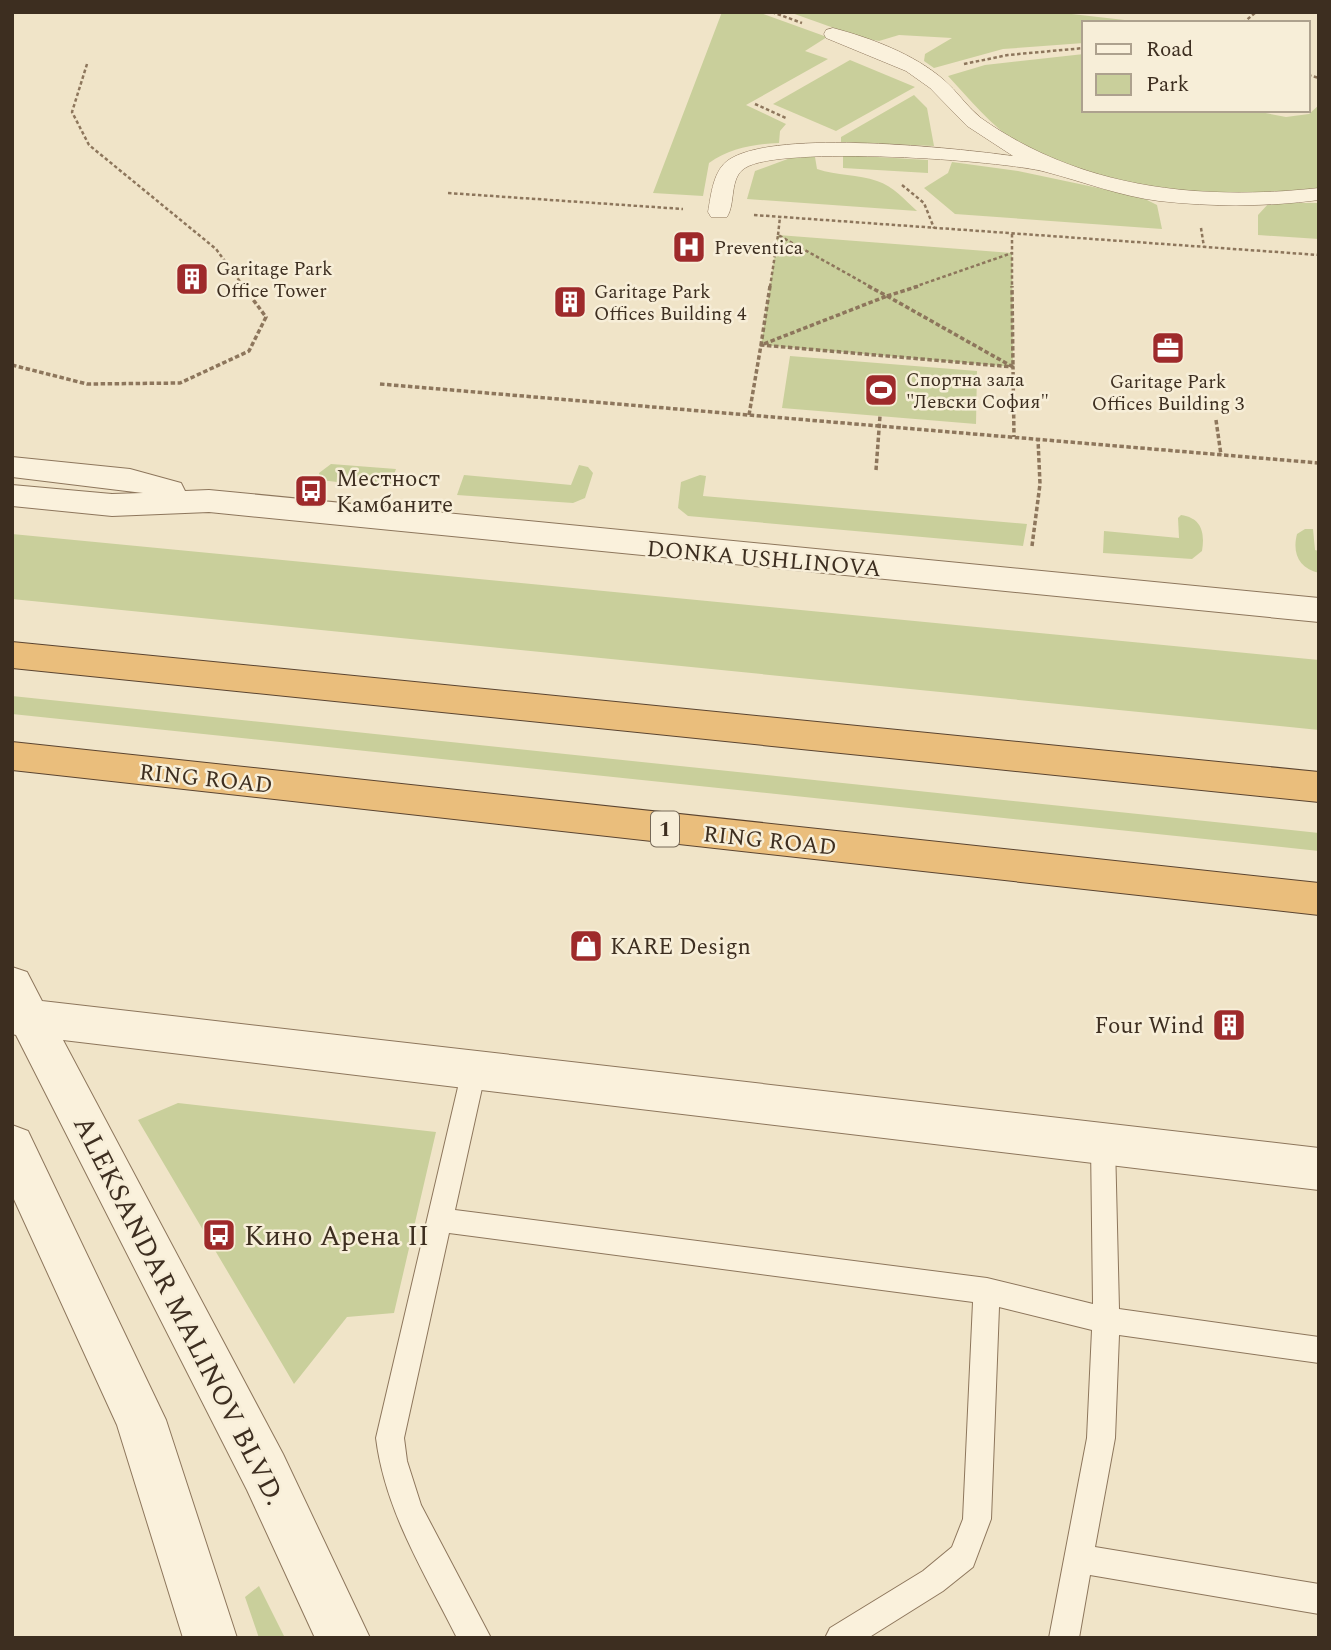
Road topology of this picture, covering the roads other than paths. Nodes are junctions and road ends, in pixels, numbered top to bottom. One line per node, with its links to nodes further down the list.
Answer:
1 (833, 33): 2 (street)
2 (971, 120): 3 (street); 4 (street)
3 (916, 153): 4 (street); 6 (street)
4 (1062, 172): 5 (street)
5 (1319, 194)
6 (719, 212)
7 (12, 467): 9 (street, DONKA USHLINOVA)
8 (12, 495): 9 (street, DONKA USHLINOVA)
9 (209, 501): 10 (street, DONKA USHLINOVA)
10 (1319, 610)
11 (12, 655): 13 (highway)
12 (12, 757): 14 (highway, RING ROAD / 1)
13 (1319, 787)
14 (1319, 899)
15 (18, 1006): 16 (street); 27 (street, ALEKSANDAR MALINOV BLVD.)
16 (474, 1070): 17 (street); 20 (lane)
17 (1102, 1144): 19 (street); 22 (lane)
18 (12, 1145): 26 (street)
19 (1319, 1169)
20 (440, 1220): 21 (lane); 28 (lane)
21 (987, 1291): 22 (lane); 29 (lane)
22 (1106, 1320): 23 (lane); 24 (lane)
23 (1319, 1350)
24 (1080, 1559): 25 (lane); 30 (lane)
25 (1319, 1599)
26 (210, 1638)
27 (343, 1638)
28 (475, 1638)
29 (840, 1638)
30 (1064, 1638)

